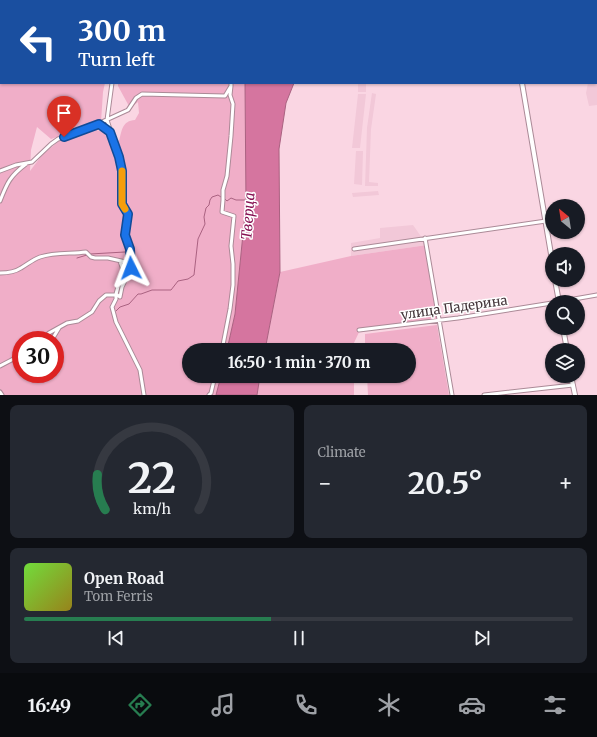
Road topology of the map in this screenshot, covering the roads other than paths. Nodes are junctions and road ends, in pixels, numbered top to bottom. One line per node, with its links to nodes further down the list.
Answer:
1 (112, 84): 4 (street)
2 (522, 84): 10 (main road)
3 (231, 85): 4 (street); 26 (street)
4 (107, 120): 5 (street); 6 (street)
5 (99, 124): 6 (street); 7 (street)
6 (110, 132): 15 (street)
7 (27, 163): 8 (street); 9 (street)
8 (0, 171)
9 (0, 201)
10 (545, 215)
11 (545, 221): 12 (street)
12 (425, 238): 13 (street); 21 (street)
13 (354, 249)
14 (120, 261): 15 (street); 16 (street); 17 (street)
15 (130, 263): 17 (street)
16 (0, 273)
17 (116, 295): 22 (street); 33 (street)
18 (597, 295): 19 (street)
19 (585, 297)
20 (545, 304): 21 (street, улица Падерина)
21 (439, 321): 23 (street, улица Падерина); 35 (street)
22 (59, 328): 24 (street); 25 (street)
23 (359, 330)
24 (53, 331)
25 (57, 331)
26 (223, 343)
27 (12, 360): 28 (street)
28 (0, 366)
29 (213, 383): 34 (street)
30 (573, 385): 36 (street); 37 (main road)
31 (0, 392): 32 (street)
32 (2, 395)
33 (144, 395)
34 (209, 395)
35 (452, 395)
36 (484, 395)
37 (574, 395)

